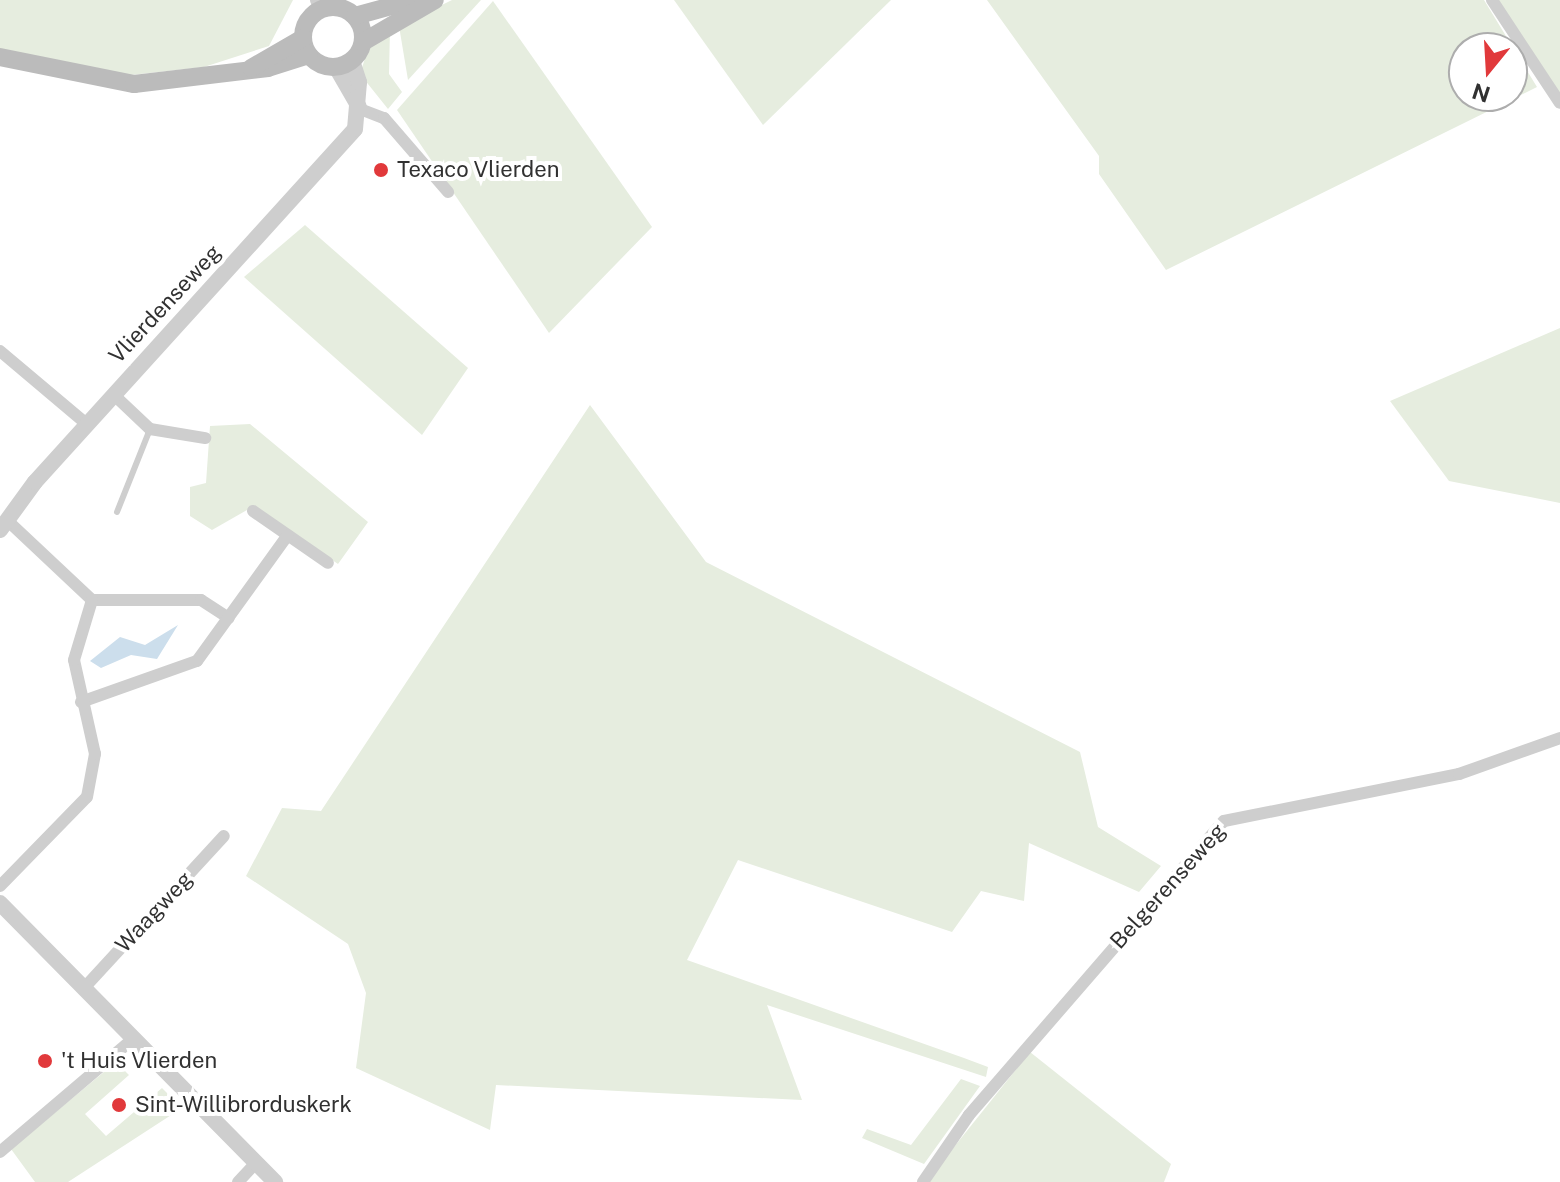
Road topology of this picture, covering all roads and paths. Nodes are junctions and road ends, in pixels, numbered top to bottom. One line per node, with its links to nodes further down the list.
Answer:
1 (413, 0): 5 (main road)
2 (435, 0): 6 (main road)
3 (1492, 0): 10 (street)
4 (321, 4): 5 (main road); 7 (main road)
5 (355, 16): 6 (main road)
6 (363, 42): 9 (main road)
7 (306, 47): 8 (main road); 9 (main road)
8 (0, 57)
9 (344, 63): 11 (street)
10 (1560, 103)
11 (360, 109): 12 (street); 14 (street, Vlierdenseweg)
12 (448, 192)
13 (0, 351): 15 (street)
14 (114, 395): 15 (street, Vlierdenseweg); 16 (street)
15 (88, 425): 20 (street, Vlierdenseweg)
16 (150, 429): 17 (street); 19 (lane)
17 (205, 438)
18 (253, 511): 21 (street)
19 (117, 512)
20 (4, 526): 23 (street)
21 (288, 535): 22 (street); 24 (street)
22 (328, 563)
23 (92, 600): 24 (street); 25 (street)
24 (229, 618): 25 (street)
25 (81, 702): 28 (street)
26 (1560, 738): 36 (street, Belgerenseweg)
27 (224, 836): 30 (street, Waagweg)
28 (0, 886)
29 (0, 903): 30 (street)
30 (85, 987): 31 (street)
31 (133, 1039): 32 (street); 33 (street)
32 (3, 1144)
33 (256, 1163): 34 (street); 35 (street)
34 (238, 1182)
35 (275, 1182)
36 (923, 1182)

